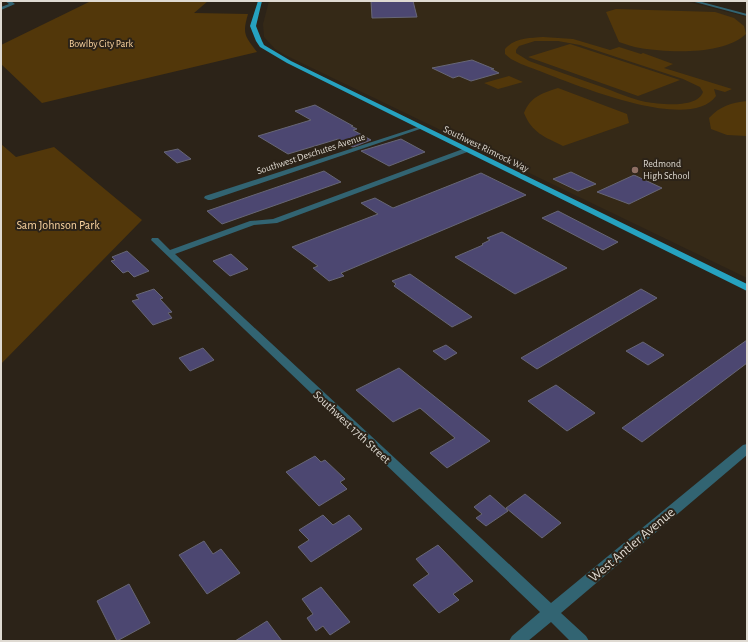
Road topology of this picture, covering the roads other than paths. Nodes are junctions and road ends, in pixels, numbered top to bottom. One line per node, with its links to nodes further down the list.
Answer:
1 (7, 1): 4 (street)
2 (260, 1): 6 (main road, Southwest Rimrock Way)
3 (693, 1): 5 (street)
4 (1, 9)
5 (747, 15)
6 (420, 128): 7 (main road, Southwest Rimrock Way); 8 (street, Southwest Deschutes Avenue)
7 (466, 150): 10 (street); 11 (main road, Southwest Rimrock Way)
8 (208, 198)
9 (155, 240): 10 (street, Southwest 17th Street)
10 (169, 254): 13 (street, Southwest 17th Street)
11 (747, 288)
12 (747, 448): 13 (street, West Antler Avenue)
13 (551, 612): 14 (street, West Antler Avenue); 15 (street, Southwest 17th Street)
14 (517, 641)
15 (582, 641)

